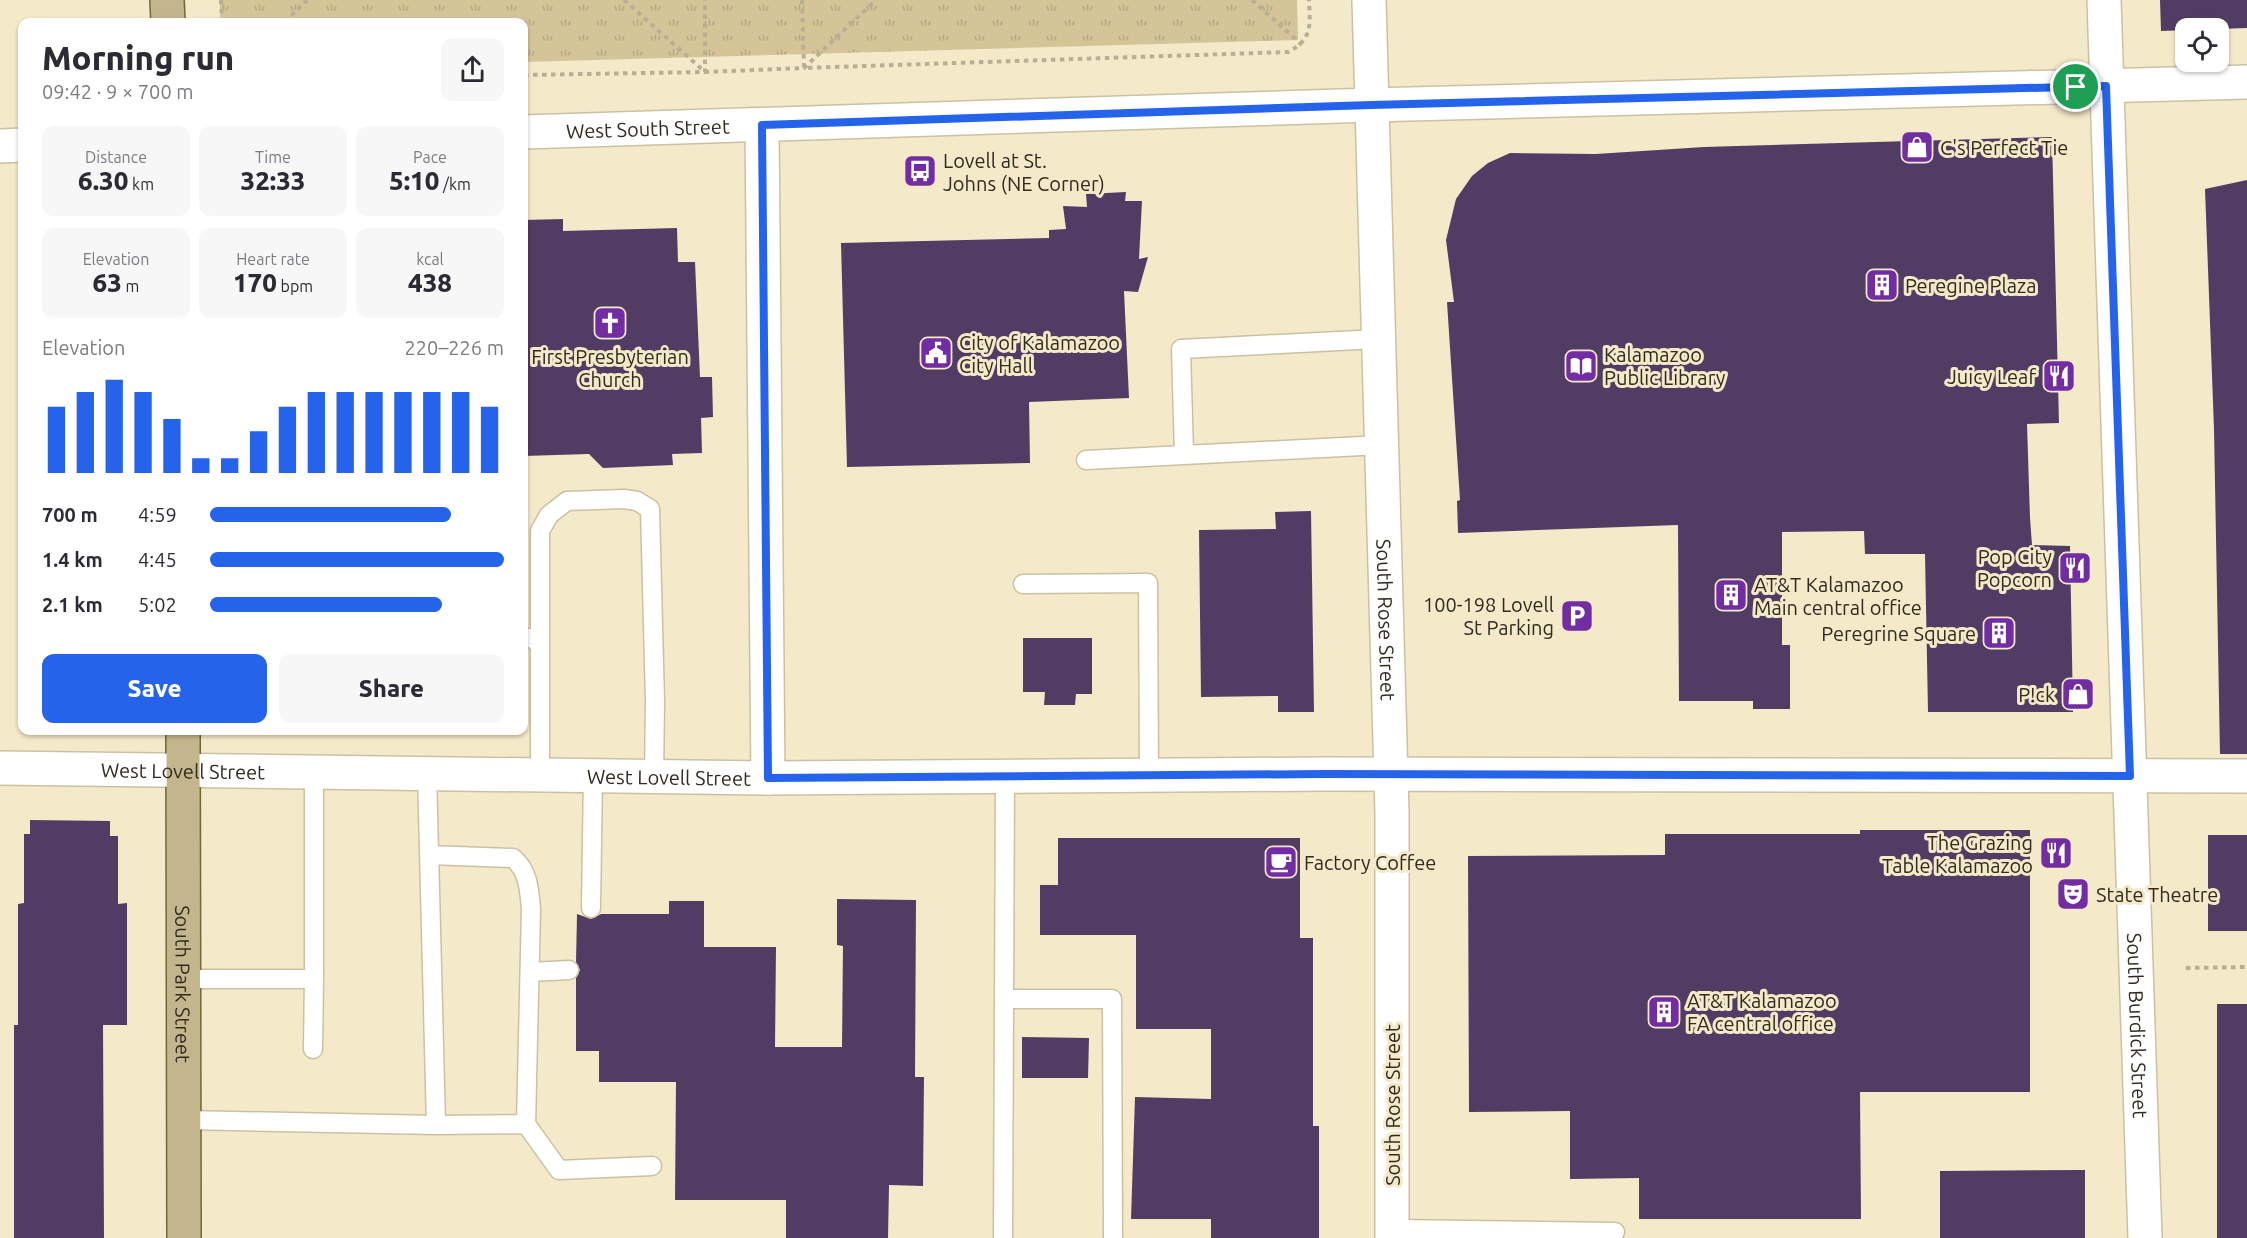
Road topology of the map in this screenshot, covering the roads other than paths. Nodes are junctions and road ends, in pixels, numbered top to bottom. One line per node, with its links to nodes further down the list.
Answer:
1 (167, 0): 4 (main road)
2 (1369, 0): 7 (street, South Rose Street)
3 (2104, 0): 6 (street, South Burdick Street)
4 (168, 18)
5 (2247, 82): 6 (street, West South Street)
6 (2106, 86): 7 (street, West South Street); 29 (street, South Burdick Street)
7 (1371, 105): 8 (street, West South Street); 12 (street, South Rose Street)
8 (762, 125): 9 (street, West South Street); 31 (street)
9 (528, 132)
10 (18, 145): 11 (street)
11 (0, 146)
12 (1378, 339): 13 (street, South Rose Street); 14 (lane)
13 (1381, 445): 14 (lane); 25 (street, South Rose Street)
14 (1184, 454): 15 (lane)
15 (1086, 460)
16 (1023, 584): 26 (lane)
17 (532, 642): 23 (lane); 27 (lane)
18 (183, 735): 20 (main road, South Park Street)
19 (0, 768): 20 (street, West Lovell Street)
20 (184, 770): 21 (street, West Lovell Street); 36 (main road, South Park Street)
21 (314, 771): 22 (street, West Lovell Street); 37 (lane)
22 (427, 773): 23 (street, West Lovell Street); 32 (lane)
23 (540, 773): 24 (street, West Lovell Street)
24 (593, 774): 27 (street, West Lovell Street); 33 (lane)
25 (1390, 774): 26 (street, West Lovell Street); 29 (street, West Lovell Street); 45 (street, South Rose Street)
26 (1149, 775): 28 (street, West Lovell Street)
27 (654, 776): 31 (street, West Lovell Street)
28 (1005, 776): 31 (street, West Lovell Street); 38 (lane)
29 (2130, 776): 30 (street, West Lovell Street); 49 (street, South Burdick Street)
30 (2247, 776)
31 (768, 778)
32 (429, 855): 35 (lane); 42 (lane)
33 (591, 909)
34 (569, 970): 35 (lane)
35 (530, 972): 41 (lane)
36 (184, 979): 37 (lane); 40 (main road, South Park Street)
37 (314, 979): 39 (lane)
38 (1004, 999): 47 (lane); 48 (lane)
39 (313, 1049)
40 (185, 1120): 42 (lane); 46 (main road, South Park Street)
41 (526, 1124): 42 (lane); 43 (lane)
42 (436, 1125)
43 (652, 1166)
44 (1615, 1232): 45 (lane)
45 (1392, 1233)
46 (184, 1238)
47 (1003, 1238)
48 (1113, 1238)
49 (2145, 1238)

